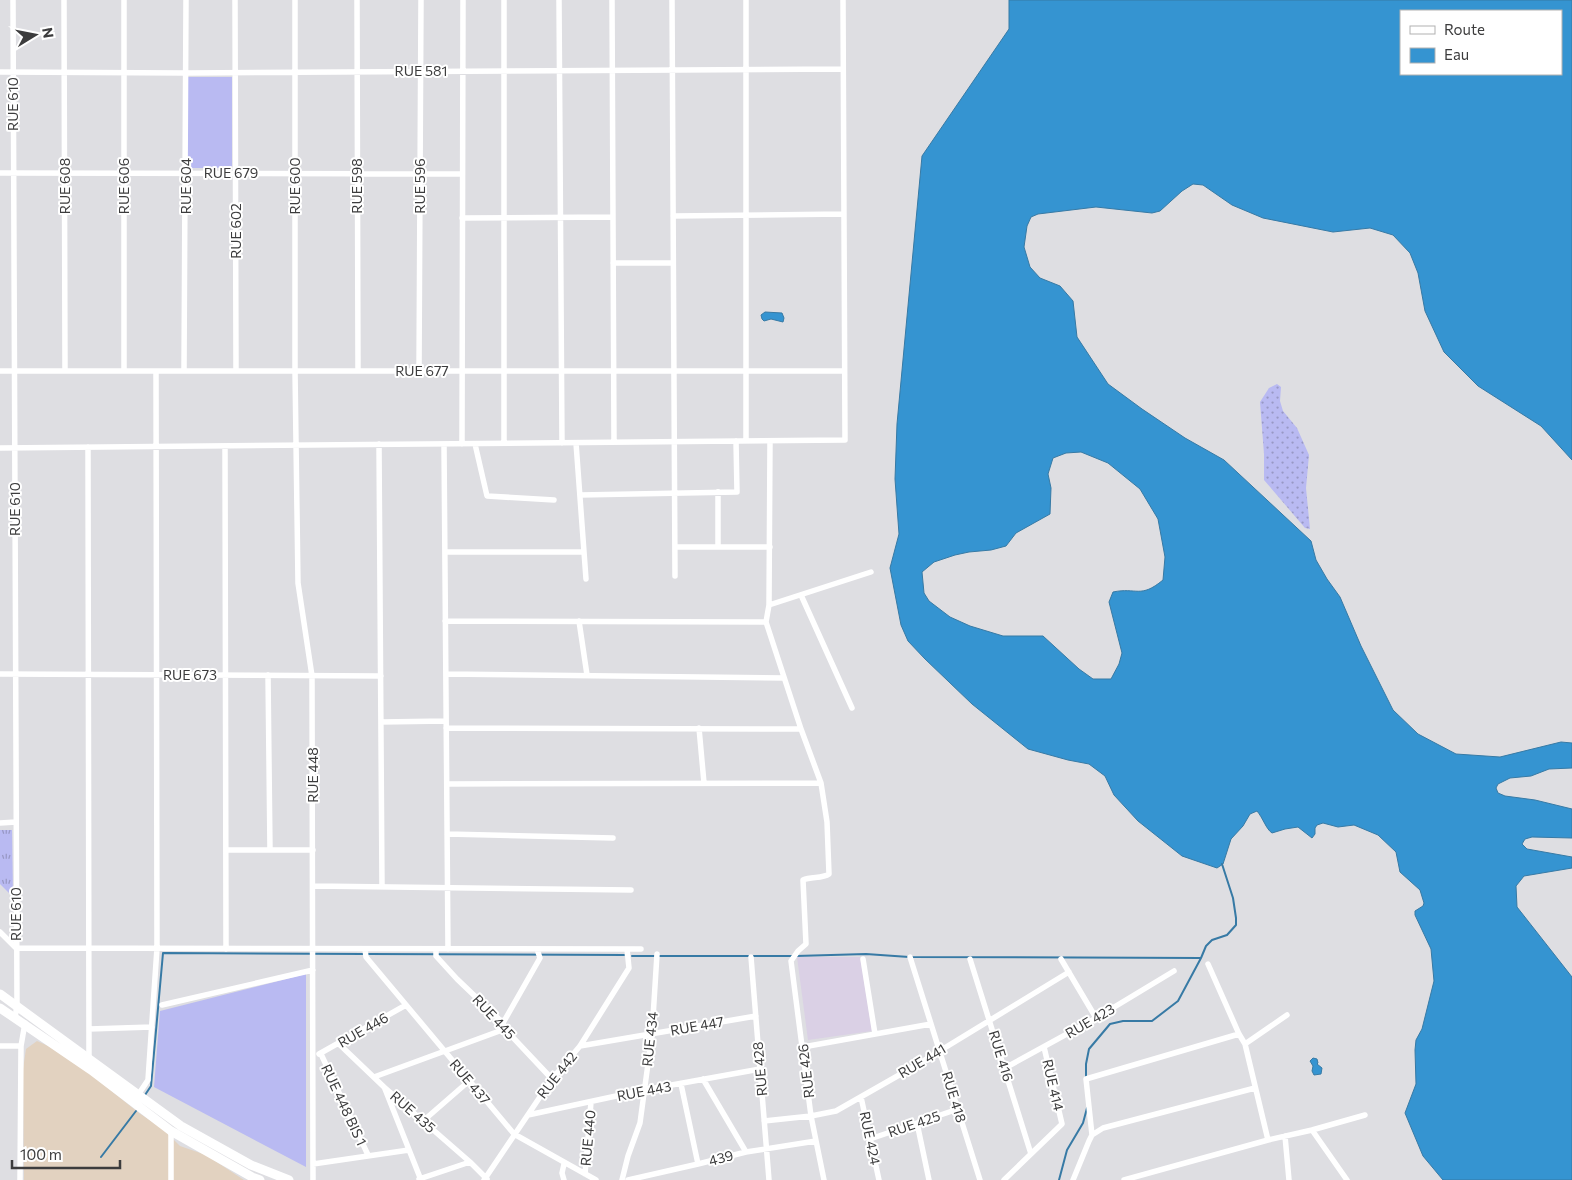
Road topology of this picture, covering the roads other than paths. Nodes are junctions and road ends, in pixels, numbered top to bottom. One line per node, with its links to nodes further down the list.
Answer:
1 (13, 0): 27 (street, RUE 610)
2 (64, 0): 28 (street, RUE 608)
3 (124, 0): 29 (street, RUE 606)
4 (186, 0): 31 (street, RUE 604)
5 (235, 0): 30 (street, RUE 602)
6 (294, 0): 22 (street, RUE 600)
7 (357, 0): 23 (street, RUE 598)
8 (421, 0): 24 (street, RUE 596)
9 (463, 0): 25 (street)
10 (504, 0): 17 (street)
11 (560, 0): 18 (street)
12 (612, 0): 19 (street)
13 (672, 0): 20 (street)
14 (746, 0): 21 (street)
15 (843, 0): 16 (street)
16 (843, 69): 21 (street, RUE 581); 42 (street)
17 (504, 70): 18 (street, RUE 581); 25 (street, RUE 581); 45 (street)
18 (560, 70): 19 (street, RUE 581); 46 (street)
19 (612, 70): 20 (street, RUE 581); 47 (street)
20 (672, 70): 21 (street, RUE 581); 43 (street)
21 (746, 70): 44 (street)
22 (294, 71): 23 (street, RUE 581); 30 (street, RUE 581); 38 (street, RUE 600)
23 (357, 71): 24 (street, RUE 581); 39 (street, RUE 598)
24 (420, 71): 25 (street, RUE 581); 40 (street, RUE 596)
25 (462, 71): 41 (street)
26 (0, 72): 27 (street, RUE 581)
27 (13, 72): 28 (street, RUE 581); 33 (street, RUE 610)
28 (64, 72): 29 (street, RUE 581); 34 (street, RUE 608)
29 (124, 72): 31 (street, RUE 581); 35 (street, RUE 606)
30 (235, 72): 31 (street, RUE 581); 37 (street, RUE 602)
31 (186, 73): 36 (street, RUE 604)
32 (0, 173): 33 (street, RUE 679)
33 (13, 173): 34 (street, RUE 679); 52 (street, RUE 610)
34 (65, 173): 35 (street, RUE 679); 53 (street, RUE 608)
35 (124, 173): 36 (street, RUE 679); 54 (street, RUE 606)
36 (186, 173): 37 (street, RUE 679); 56 (street, RUE 604)
37 (235, 173): 38 (street, RUE 679); 57 (street, RUE 602)
38 (294, 173): 39 (street, RUE 679); 58 (street, RUE 600)
39 (357, 174): 40 (street, RUE 679); 59 (street, RUE 598)
40 (420, 174): 41 (street, RUE 679); 60 (street, RUE 596)
41 (462, 174): 48 (street)
42 (844, 214): 44 (street); 67 (street)
43 (673, 216): 44 (street); 50 (street)
44 (746, 216): 66 (street)
45 (504, 217): 46 (street); 48 (street); 62 (street)
46 (561, 217): 47 (street); 63 (street)
47 (613, 217): 49 (street)
48 (462, 218): 61 (street)
49 (613, 263): 50 (street); 64 (street)
50 (673, 263): 65 (street)
51 (0, 371): 52 (street, RUE 677)
52 (14, 371): 53 (street, RUE 677); 85 (street, RUE 610)
53 (65, 371): 54 (street, RUE 677)
54 (124, 371): 55 (street, RUE 677)
55 (156, 371): 56 (street, RUE 677); 81 (street)
56 (184, 371): 57 (street, RUE 677)
57 (236, 371): 58 (street, RUE 677)
58 (295, 371): 59 (street, RUE 677); 80 (street, RUE 448)
59 (358, 371): 60 (street, RUE 677)
60 (419, 371): 61 (street, RUE 677)
61 (462, 371): 62 (street, RUE 677); 78 (street)
62 (504, 371): 63 (street, RUE 677); 73 (street)
63 (562, 371): 64 (street, RUE 677); 74 (street)
64 (614, 371): 65 (street, RUE 677); 71 (street)
65 (674, 371): 66 (street, RUE 677); 72 (street)
66 (746, 371): 67 (street, RUE 677); 69 (street)
67 (844, 371): 70 (street)
68 (736, 441): 69 (street); 72 (street); 86 (street)
69 (746, 441): 70 (street)
70 (770, 441): 92 (street)
71 (614, 442): 72 (street); 75 (street)
72 (674, 442): 87 (street)
73 (504, 443): 74 (street); 79 (street)
74 (562, 443): 75 (street)
75 (576, 443): 88 (street)
76 (379, 444): 77 (street); 80 (street); 112 (street)
77 (444, 444): 78 (street); 93 (street)
78 (462, 444): 79 (street)
79 (475, 444): 89 (street)
80 (296, 445): 82 (street); 111 (street, RUE 448)
81 (156, 446): 82 (street); 83 (street); 107 (street)
82 (225, 446): 108 (street)
83 (88, 447): 85 (street); 105 (street)
84 (0, 448): 85 (street)
85 (15, 448): 104 (street, RUE 610)
86 (718, 492): 87 (street); 91 (street)
87 (675, 493): 88 (street); 90 (street)
88 (580, 495): 94 (street)
89 (554, 500)
90 (675, 547): 91 (street); 96 (street)
91 (718, 547): 92 (street)
92 (770, 547): 99 (street)
93 (445, 552): 94 (street); 100 (street)
94 (584, 552): 97 (street)
95 (871, 572): 98 (street)
96 (675, 576)
97 (586, 579)
98 (801, 595): 99 (street); 114 (street)
99 (769, 605): 102 (street)
100 (445, 622): 101 (street); 106 (street)
101 (579, 622): 102 (street); 110 (street)
102 (766, 622): 113 (street)
103 (0, 674): 104 (street, RUE 673)
104 (16, 674): 105 (street, RUE 673); 123 (street, RUE 610)
105 (88, 674): 107 (street, RUE 673); 136 (street)
106 (446, 674): 110 (street); 115 (street)
107 (157, 675): 108 (street, RUE 673); 137 (street)
108 (226, 675): 109 (street, RUE 673); 127 (street)
109 (268, 675): 111 (street, RUE 673); 128 (street)
110 (587, 675): 113 (street)
111 (312, 676): 112 (street, RUE 673); 129 (street, RUE 448)
112 (381, 676): 116 (street)
113 (784, 678): 119 (street)
114 (852, 708)
115 (446, 721): 116 (street); 117 (street)
116 (381, 722): 131 (street)
117 (446, 728): 118 (street); 122 (street)
118 (699, 728): 119 (street); 120 (street)
119 (801, 729): 121 (street)
120 (704, 783): 121 (street); 122 (street)
121 (821, 783): 180 (street, RUE 426)
122 (447, 784): 125 (street)
123 (16, 822): 124 (street); 135 (street, RUE 610)
124 (0, 823)
125 (447, 834): 126 (street); 132 (street)
126 (613, 838)
127 (226, 850): 128 (street); 138 (street)
128 (270, 850): 129 (street)
129 (313, 850): 130 (street, RUE 448)
130 (313, 886): 131 (street); 139 (street, RUE 448)
131 (382, 887): 132 (street)
132 (448, 888): 133 (street); 140 (street)
133 (631, 890)
134 (0, 932): 135 (street)
135 (16, 948): 136 (street); 157 (street, RUE 610)
136 (89, 948): 137 (street); 171 (street)
137 (157, 948): 138 (street); 170 (street)
138 (226, 949): 139 (street)
139 (313, 949): 145 (street); 153 (street, RUE 448)
140 (448, 949): 141 (street); 144 (street)
141 (537, 949): 142 (street); 169 (street)
142 (627, 949): 143 (street); 179 (street, RUE 442)
143 (641, 949)
144 (436, 952): 145 (street); 169 (street, RUE 445)
145 (365, 953): 159 (street, RUE 437)
146 (657, 954): 172 (street, RUE 434)
147 (751, 957): 163 (street, RUE 428)
148 (910, 957): 167 (street, RUE 418)
149 (862, 958): 173 (street)
150 (970, 959): 166 (street, RUE 416)
151 (1061, 959): 155 (street)
152 (1208, 964): 174 (street)
153 (313, 970): 158 (street); 184 (street, RUE 448)
154 (1174, 971): 165 (street, RUE 423)
155 (1069, 972): 165 (street); 166 (street, RUE 441)
156 (0, 994): 157 (main road)
157 (17, 1005): 161 (main road); 164 (street, RUE 610)
158 (162, 1005)
159 (406, 1005): 175 (street, RUE 446); 183 (street, RUE 437)
160 (0, 1008): 164 (main road)
161 (27, 1013): 168 (street); 186 (main road)
162 (1287, 1015): 176 (street)
163 (756, 1016): 172 (street, RUE 447); 188 (street, RUE 428)
164 (15, 1018): 168 (main road)
165 (1096, 1018): 181 (street, RUE 423)
166 (990, 1021): 182 (street, RUE 441); 187 (street, RUE 416)
167 (931, 1024): 173 (street); 182 (street, RUE 418)
168 (24, 1025): 178 (street); 208 (main road)
169 (504, 1026): 183 (street); 190 (street, RUE 445)
170 (152, 1027): 171 (street); 197 (street)
171 (89, 1029): 186 (street)
172 (652, 1034): 179 (street, RUE 447); 196 (street, RUE 434)
173 (875, 1034): 180 (street)
174 (1239, 1034): 176 (street); 210 (street)
175 (338, 1044): 185 (street, RUE 446); 189 (street, RUE 435)
176 (1245, 1044): 195 (street)
177 (0, 1046): 178 (street)
178 (20, 1046): 227 (street)
179 (580, 1046): 190 (street, RUE 442)
180 (803, 1047): 203 (street, RUE 426)
181 (1044, 1047): 187 (street, RUE 423); 218 (street, RUE 414)
182 (939, 1050): 198 (street, RUE 441); 200 (street, RUE 418)
183 (444, 1051): 189 (street); 192 (street, RUE 437)
184 (313, 1054): 185 (street); 221 (street, RUE 448)
185 (320, 1054): 219 (street, RUE 448 BIS 1)
186 (89, 1059): 197 (main road)
187 (1005, 1068): 218 (street, RUE 416)
188 (760, 1069): 191 (street, RUE 443); 205 (street, RUE 428)
189 (374, 1077): 194 (street, RUE 435)
190 (552, 1079): 202 (street, RUE 442)
191 (703, 1079): 193 (street, RUE 443); 217 (street)
192 (469, 1081): 204 (street); 209 (street, RUE 437)
193 (681, 1084): 196 (street, RUE 443); 223 (street)
194 (384, 1087): 204 (street, RUE 435); 216 (street)
195 (1255, 1088): 210 (street); 213 (street)
196 (644, 1090): 199 (street, RUE 443); 235 (street, RUE 434)
197 (138, 1095): 230 (main road)
198 (861, 1097): 203 (street, RUE 441); 212 (street, RUE 424)
199 (591, 1102): 202 (street, RUE 443); 224 (street, RUE 440)
200 (958, 1108): 206 (street, RUE 425); 241 (street, RUE 418)
201 (1365, 1114): 207 (street)
202 (528, 1115): 209 (street, RUE 442)
203 (811, 1116): 205 (street, RUE 441); 214 (street, RUE 426)
204 (423, 1121): 220 (street, RUE 435)
205 (764, 1121): 215 (street, RUE 428)
206 (917, 1123): 212 (street, RUE 425); 240 (street)
207 (1312, 1130): 211 (street); 246 (street)
208 (171, 1132): 228 (street); 229 (main road)
209 (514, 1134): 222 (street, RUE 437); 226 (street, RUE 442)
210 (1092, 1135): 243 (street)
211 (1285, 1136): 213 (street); 245 (street)
212 (870, 1139): 239 (street, RUE 424)
213 (1268, 1140): 225 (street)
214 (816, 1141): 215 (street, 439); 238 (street, RUE 426)
215 (766, 1149): 217 (street, 439); 237 (street, RUE 428)
216 (409, 1150): 219 (street); 232 (street)
217 (746, 1152): 223 (street, 439)
218 (1031, 1154): 242 (street)
219 (368, 1156): 221 (street)
220 (470, 1162): 226 (street, RUE 435); 232 (street)
221 (313, 1164): 231 (street, RUE 448)
222 (564, 1164): 224 (street, RUE 437); 233 (street)
223 (698, 1164): 236 (street, 439)
224 (585, 1174): 234 (street, RUE 437)
225 (1139, 1178): 244 (street)
226 (486, 1179)
227 (20, 1180)
228 (171, 1180)
229 (260, 1180)
230 (289, 1180)
231 (314, 1180)
232 (419, 1180)
233 (564, 1180)
234 (596, 1180)
235 (622, 1180)
236 (628, 1180)
237 (769, 1180)
238 (824, 1180)
239 (879, 1180)
240 (929, 1180)
241 (980, 1180)
242 (1004, 1180)
243 (1074, 1180)
244 (1124, 1180)
245 (1289, 1180)
246 (1348, 1180)

